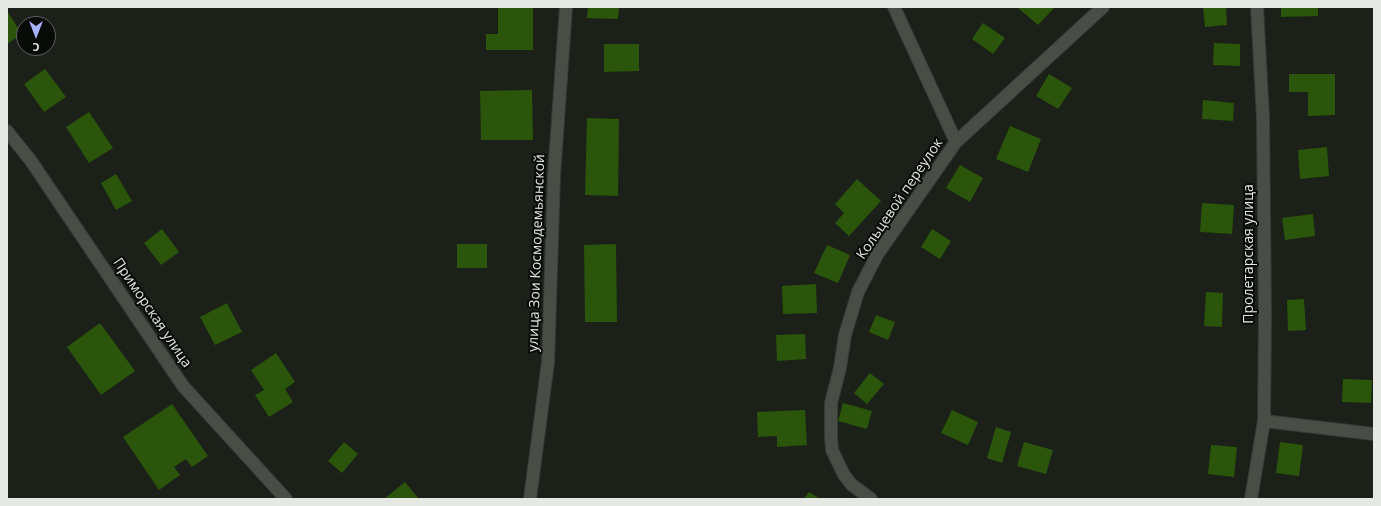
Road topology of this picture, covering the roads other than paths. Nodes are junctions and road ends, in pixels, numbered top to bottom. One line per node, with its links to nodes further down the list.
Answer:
1 (566, 7): 10 (street, улица Зои Космодемьянской)
2 (894, 7): 6 (street)
3 (1103, 7): 6 (street, Кольцевой переулок)
4 (1257, 7): 7 (street, Пролетарская улица)
5 (7, 131): 9 (street, Приморская улица)
6 (956, 142): 11 (street, Кольцевой переулок)
7 (1264, 421): 8 (street); 12 (street, Пролетарская улица)
8 (1374, 434)
9 (286, 499)
10 (530, 499)
11 (871, 499)
12 (1251, 499)

